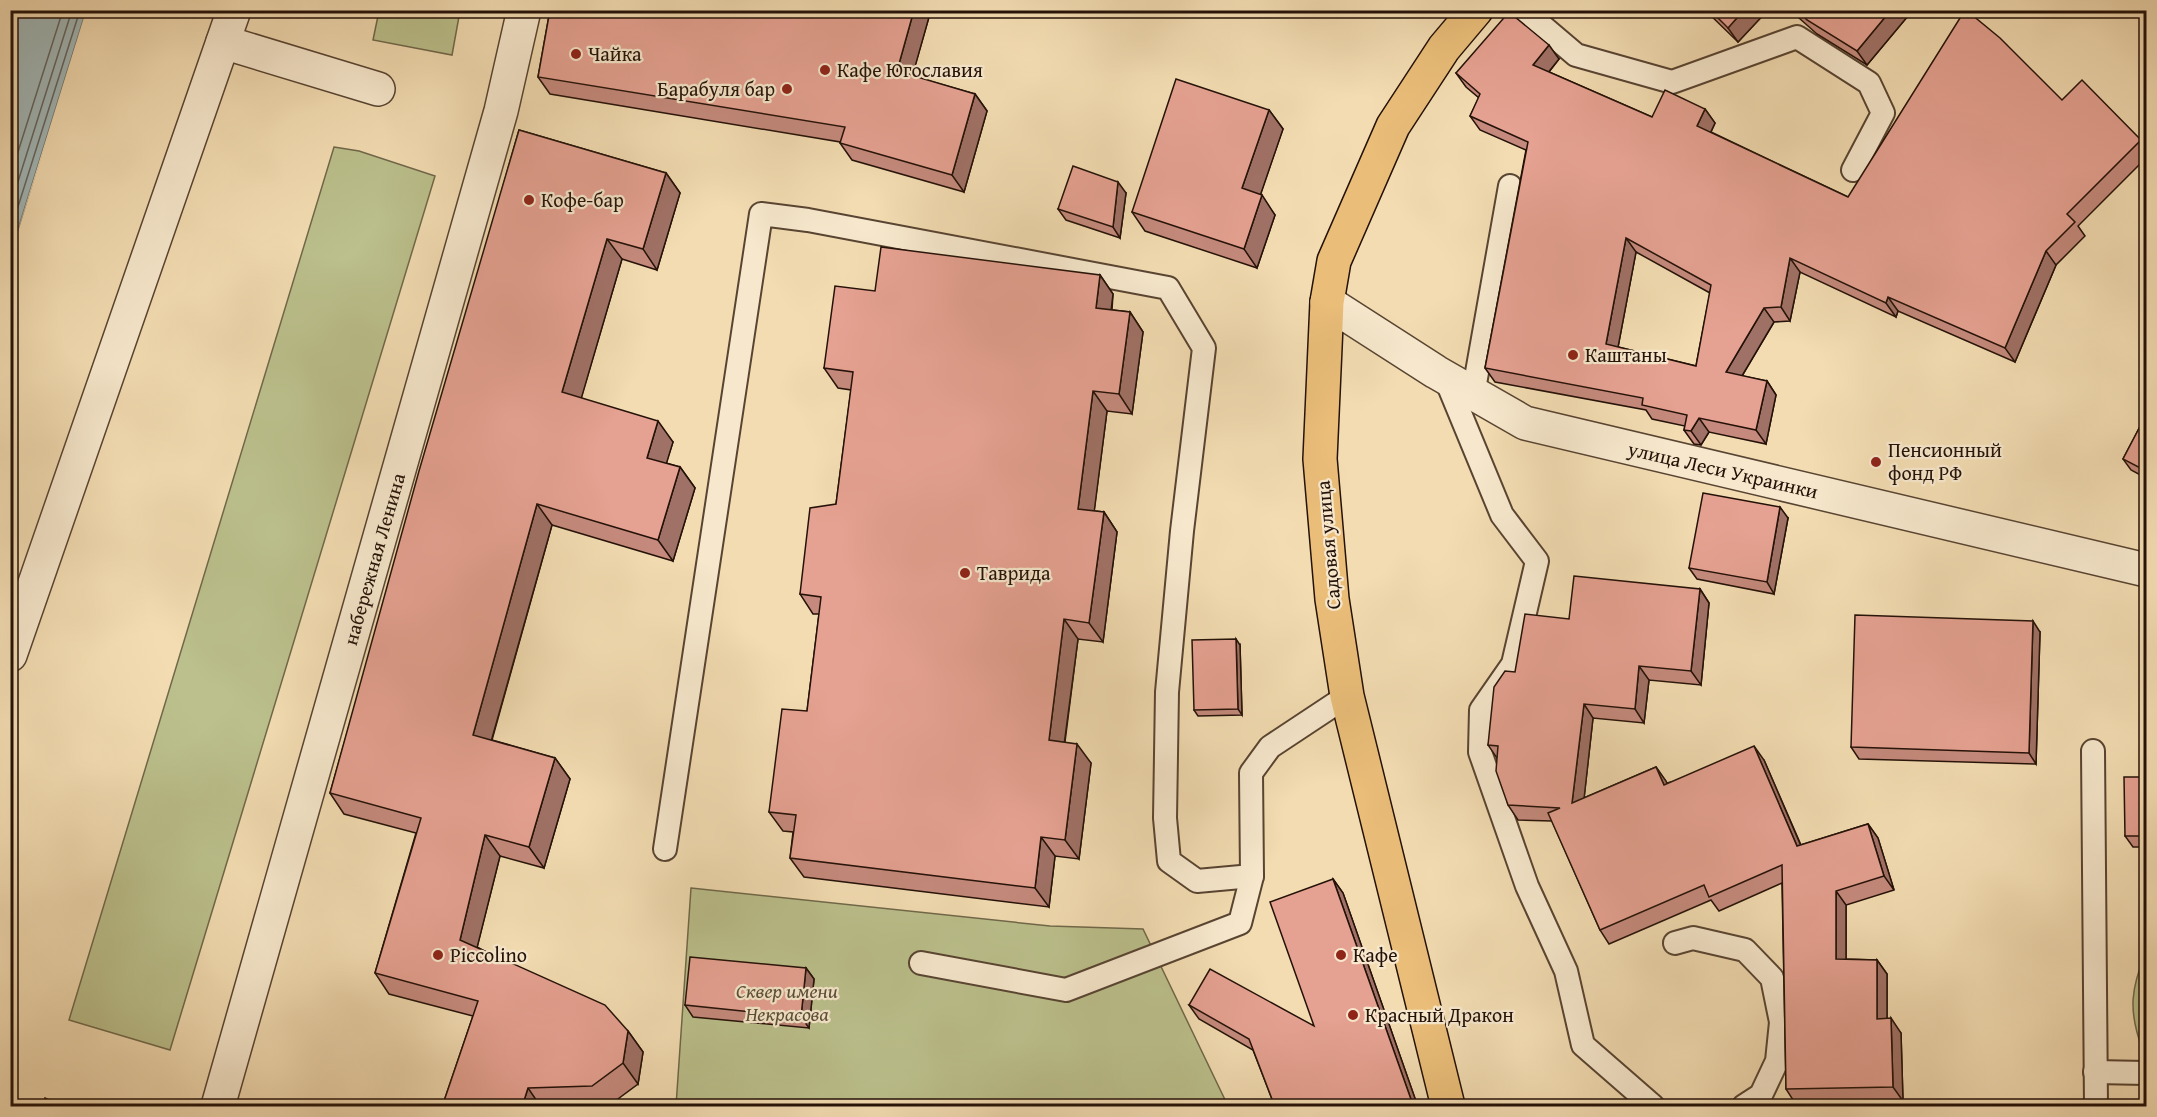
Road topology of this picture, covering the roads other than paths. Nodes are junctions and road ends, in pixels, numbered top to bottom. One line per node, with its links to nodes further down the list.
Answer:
1 (234, 10): 5 (street)
2 (524, 10): 22 (street, набережная Ленина)
3 (1476, 10): 9 (main road, Садовая улица)
4 (1523, 10): 7 (lane)
5 (222, 42): 6 (street); 13 (street)
6 (378, 89)
7 (1853, 170)
8 (1510, 186): 11 (lane)
9 (1327, 302): 10 (street, улица Леси Украинки); 14 (main road, Садовая улица)
10 (1445, 377): 11 (street, улица Леси Украинки); 24 (lane)
11 (1473, 395): 12 (street, улица Леси Украинки)
12 (2146, 570)
13 (10, 655)
14 (1347, 696): 17 (lane); 23 (main road, Садовая улица)
15 (2093, 751): 20 (lane)
16 (664, 849): 17 (lane)
17 (1252, 876): 19 (lane)
18 (1675, 943): 25 (lane)
19 (921, 963)
20 (2095, 1072): 21 (lane); 26 (lane)
21 (2146, 1073)
22 (218, 1107)
23 (1448, 1107)
24 (1653, 1107)
25 (1744, 1107)
26 (2096, 1107)

